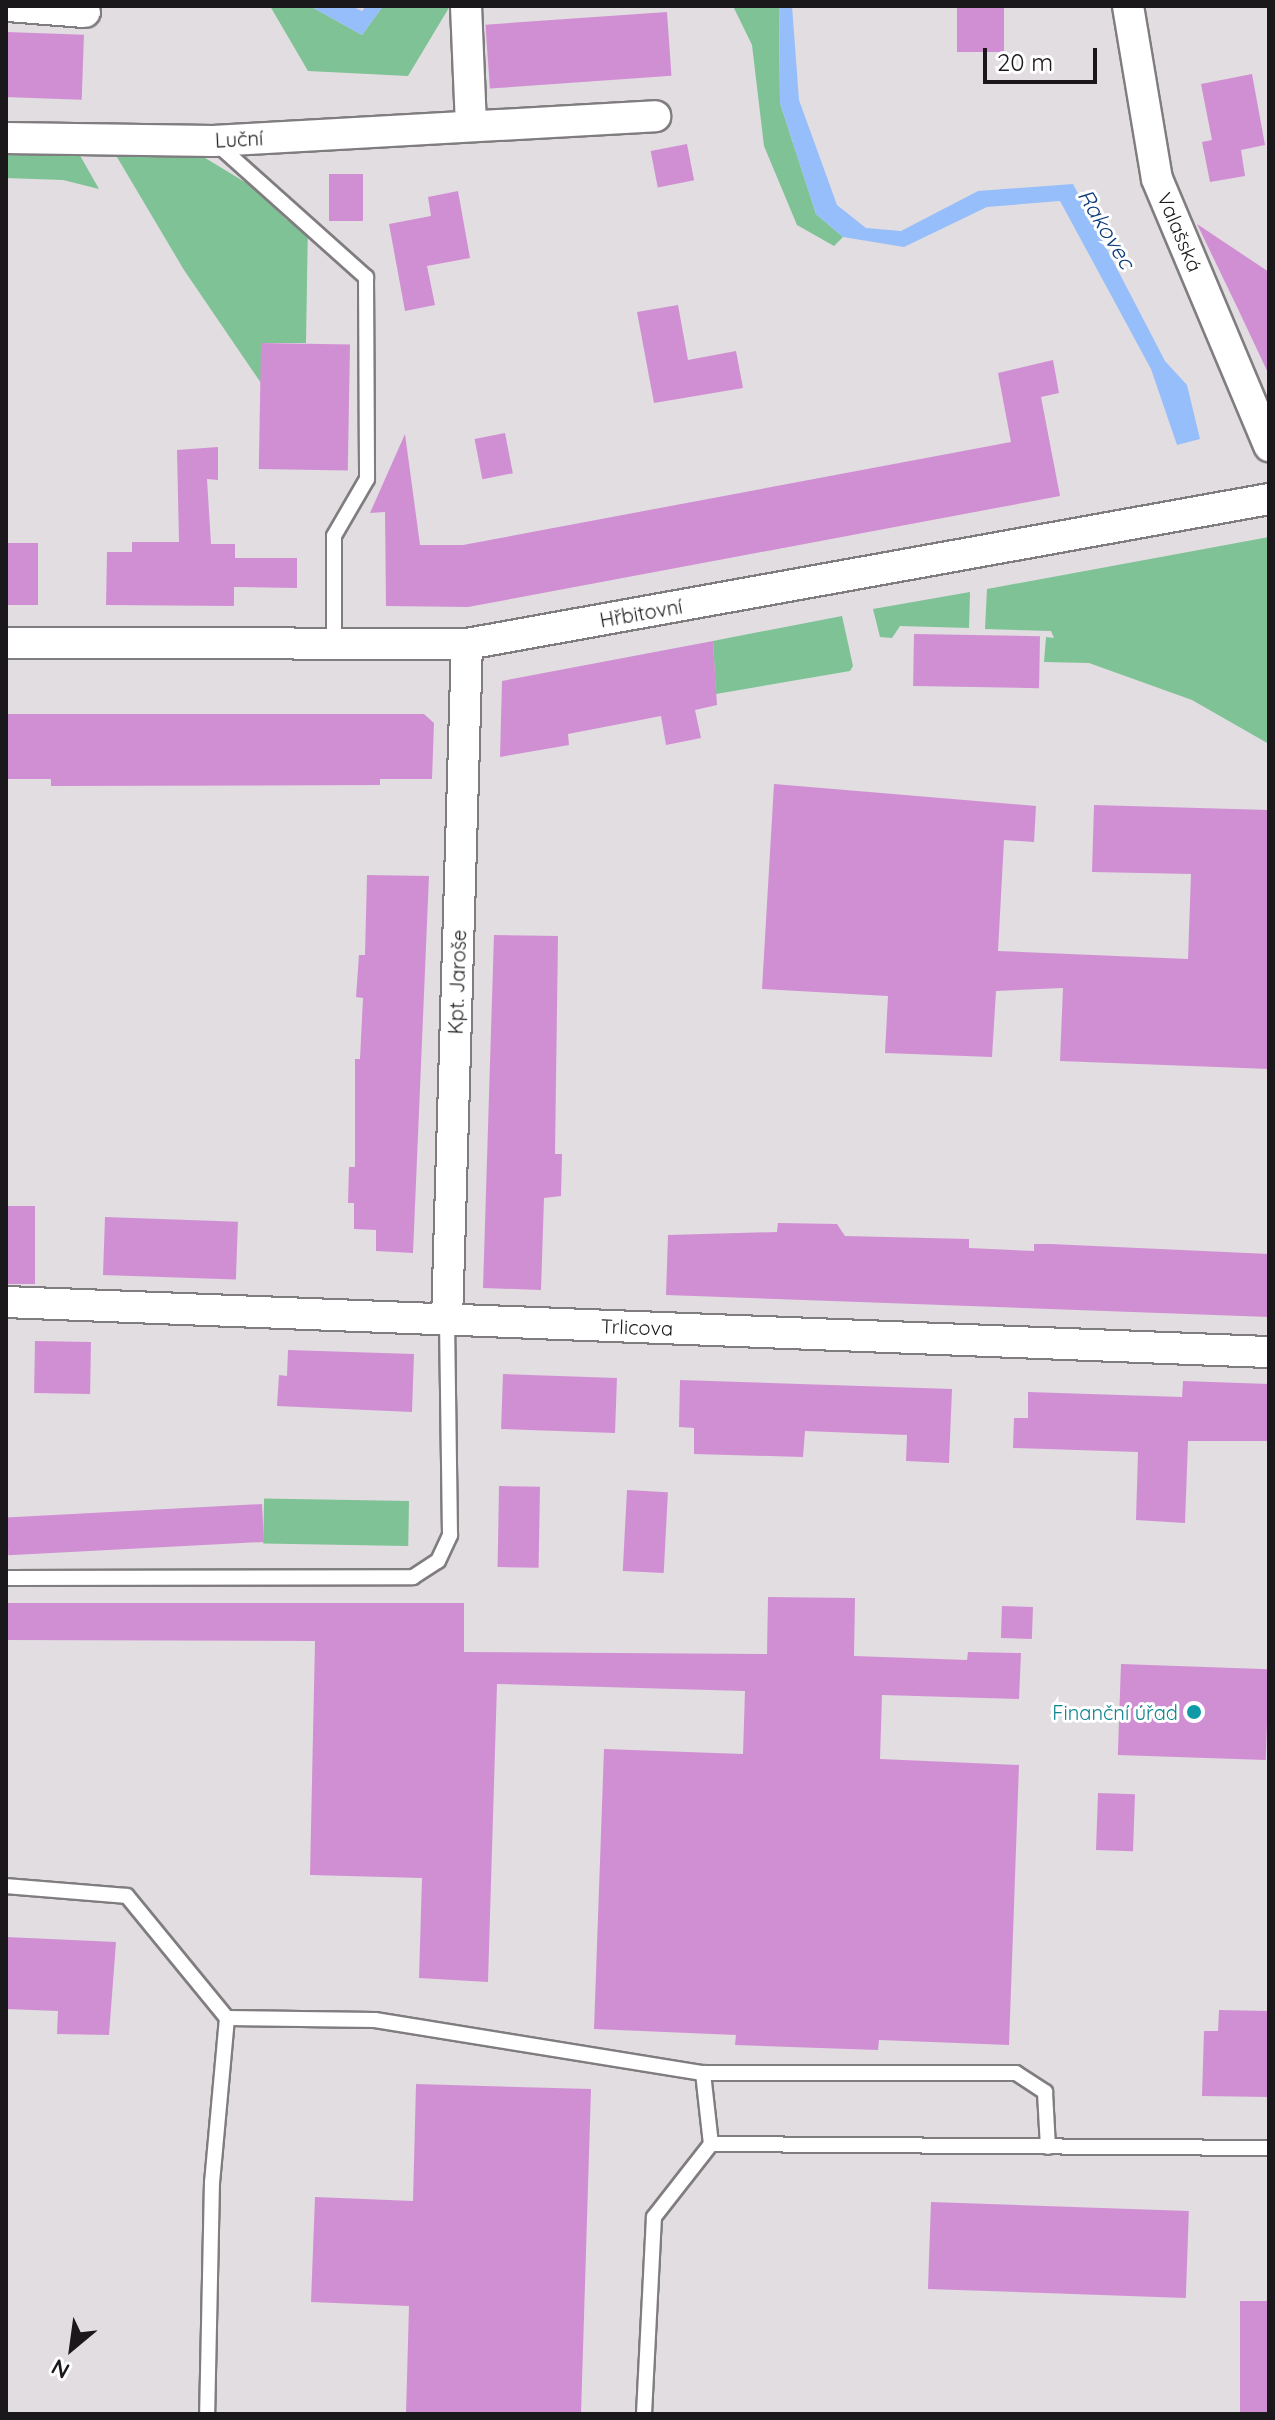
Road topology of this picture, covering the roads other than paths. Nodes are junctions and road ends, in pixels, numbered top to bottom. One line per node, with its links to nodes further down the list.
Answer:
1 (8, 6): 4 (street)
2 (466, 6): 6 (street)
3 (1128, 6): 9 (street, Valašská)
4 (85, 12)
5 (655, 116): 6 (street, Luční)
6 (471, 126): 8 (street, Luční)
7 (6, 138): 8 (street, Luční)
8 (213, 141): 12 (lane)
9 (1269, 446)
10 (1269, 499): 13 (street, Hřbitovní)
11 (6, 643): 12 (street, Hřbitovní)
12 (334, 644): 13 (street, Hřbitovní)
13 (467, 644): 15 (street, Kpt. Jaroše)
14 (6, 1302): 15 (street, Trlicova)
15 (447, 1320): 16 (street, Trlicova); 17 (lane)
16 (1269, 1352)
17 (6, 1578)
18 (6, 1886): 19 (lane)
19 (227, 2018): 20 (lane); 24 (lane)
20 (703, 2073): 21 (lane); 22 (lane)
21 (711, 2144): 22 (lane); 25 (lane)
22 (1048, 2147): 23 (lane)
23 (1269, 2148)
24 (207, 2414)
25 (644, 2414)

